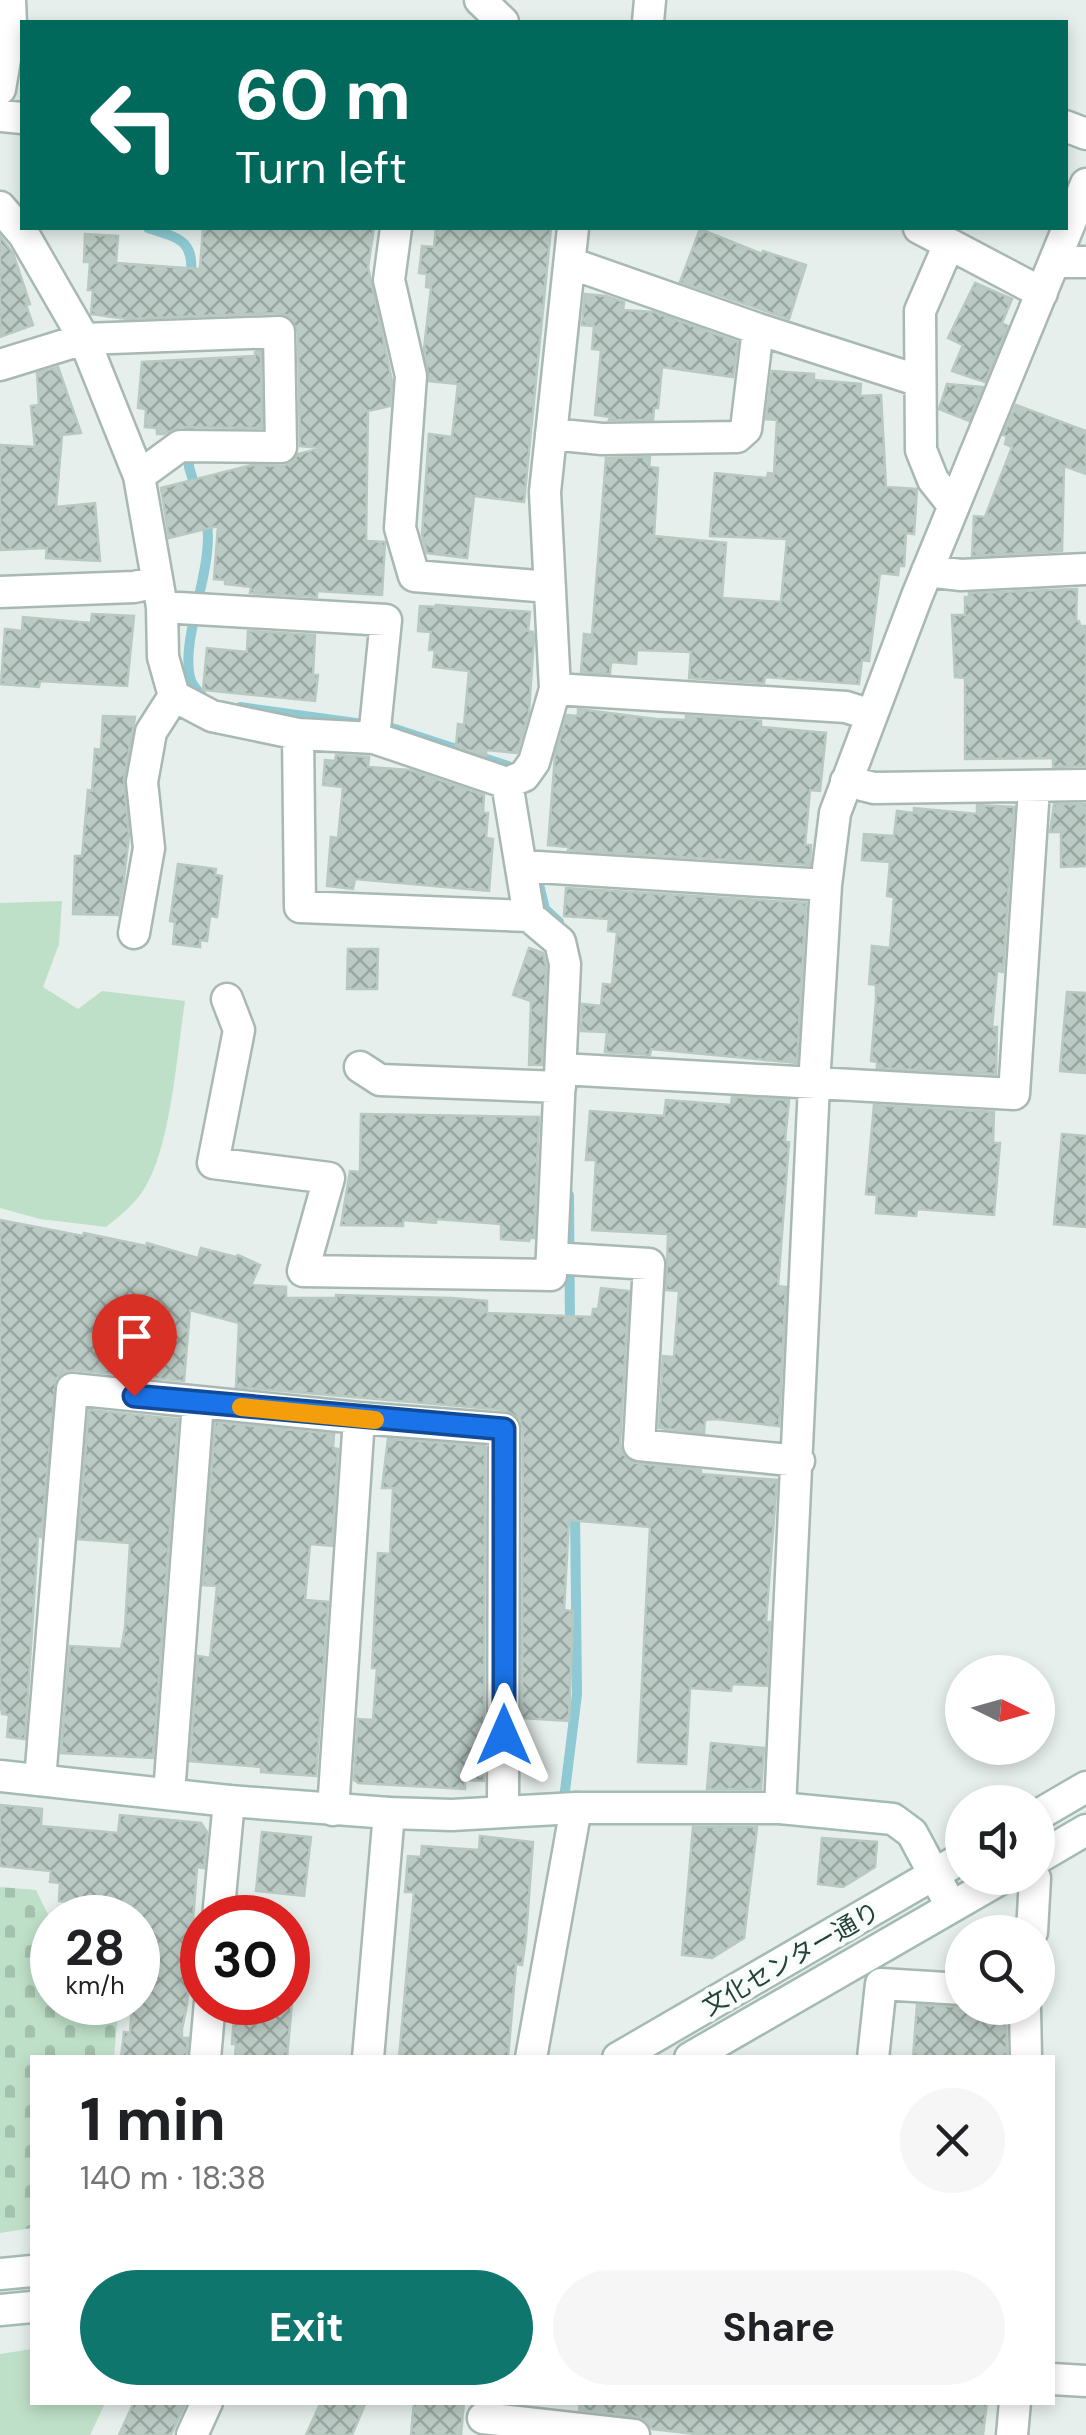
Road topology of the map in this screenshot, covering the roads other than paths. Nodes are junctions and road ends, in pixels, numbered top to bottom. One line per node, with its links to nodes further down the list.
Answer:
1 (10, 0): 4 (street)
2 (480, 0): 3 (street)
3 (501, 20)
4 (0, 89)
5 (1086, 184): 7 (street)
6 (0, 207): 18 (street)
7 (1068, 228)
8 (396, 230): 26 (street)
9 (573, 230): 13 (street)
10 (923, 230): 12 (street)
11 (1067, 230): 14 (street)
12 (949, 244): 16 (street); 20 (street)
13 (570, 262): 17 (street); 21 (street)
14 (1054, 262): 15 (street); 16 (street)
15 (1086, 262)
16 (1042, 293): 23 (street)
17 (758, 329): 20 (street); 21 (street)
18 (84, 339): 19 (street); 22 (street); 22 (street)
19 (0, 365)
20 (920, 381): 23 (street)
21 (551, 434): 26 (street)
22 (139, 476): 28 (street)
23 (953, 505): 25 (street)
24 (1086, 569): 25 (street)
25 (928, 571): 31 (street)
26 (549, 587): 29 (street)
27 (0, 592): 28 (street)
28 (160, 594): 30 (street); 33 (street)
29 (556, 689): 31 (street); 35 (street)
30 (174, 696): 32 (street); 41 (street)
31 (871, 714): 34 (street)
32 (298, 734): 33 (street); 40 (street)
33 (374, 738): 35 (street)
34 (846, 781): 37 (street); 39 (street)
35 (507, 782): 38 (street)
36 (1086, 785): 37 (street)
37 (1034, 788): 45 (street)
38 (522, 866): 39 (street); 40 (street)
39 (826, 884): 45 (street)
40 (529, 916): 44 (street)
41 (134, 933)
42 (228, 999): 46 (street)
43 (360, 1067): 44 (street)
44 (560, 1078): 45 (street); 46 (street)
45 (814, 1086): 49 (street)
46 (552, 1258): 49 (street)
47 (198, 1402): 48 (street); 51 (street); 53 (street)
48 (358, 1418): 58 (street); 59 (street)
49 (799, 1461): 57 (street)
50 (2, 1771): 51 (street)
51 (40, 1780): 53 (street)
52 (1086, 1787): 55 (street)
53 (169, 1794): 54 (street)
54 (229, 1801): 58 (street); 65 (street)
55 (1055, 1805)
56 (576, 1808): 57 (street); 59 (street); 76 (street)
57 (780, 1808): 64 (street)
58 (334, 1810): 60 (street)
59 (503, 1811): 60 (street)
60 (389, 1813): 75 (street)
61 (1086, 1830): 62 (street)
62 (1055, 1848)
63 (945, 1869): 64 (street, 文化センター通り)
64 (933, 1876): 67 (street); 77 (street, 文化センター通り)
65 (220, 1895)
66 (971, 1895): 67 (street, 文化センター通り)
67 (951, 1906): 68 (street, 文化センター通り)
68 (877, 1948): 69 (street); 73 (street, 文化センター通り)
69 (881, 1984): 70 (street); 78 (street)
70 (945, 1989)
71 (208, 2025): 74 (street)
72 (1025, 2025): 79 (street)
73 (704, 2054)
74 (205, 2055)
75 (368, 2055)
76 (532, 2055)
77 (623, 2055)
78 (873, 2055)
79 (1026, 2055)
80 (30, 2270): 81 (street)
81 (0, 2274)
82 (30, 2307): 83 (street)
83 (0, 2310)
84 (1055, 2379): 85 (street)
85 (1086, 2381)
86 (206, 2405): 89 (street)
87 (1015, 2405): 91 (street)
88 (483, 2418): 90 (street)
89 (192, 2435)
90 (634, 2435)
91 (1012, 2435)

